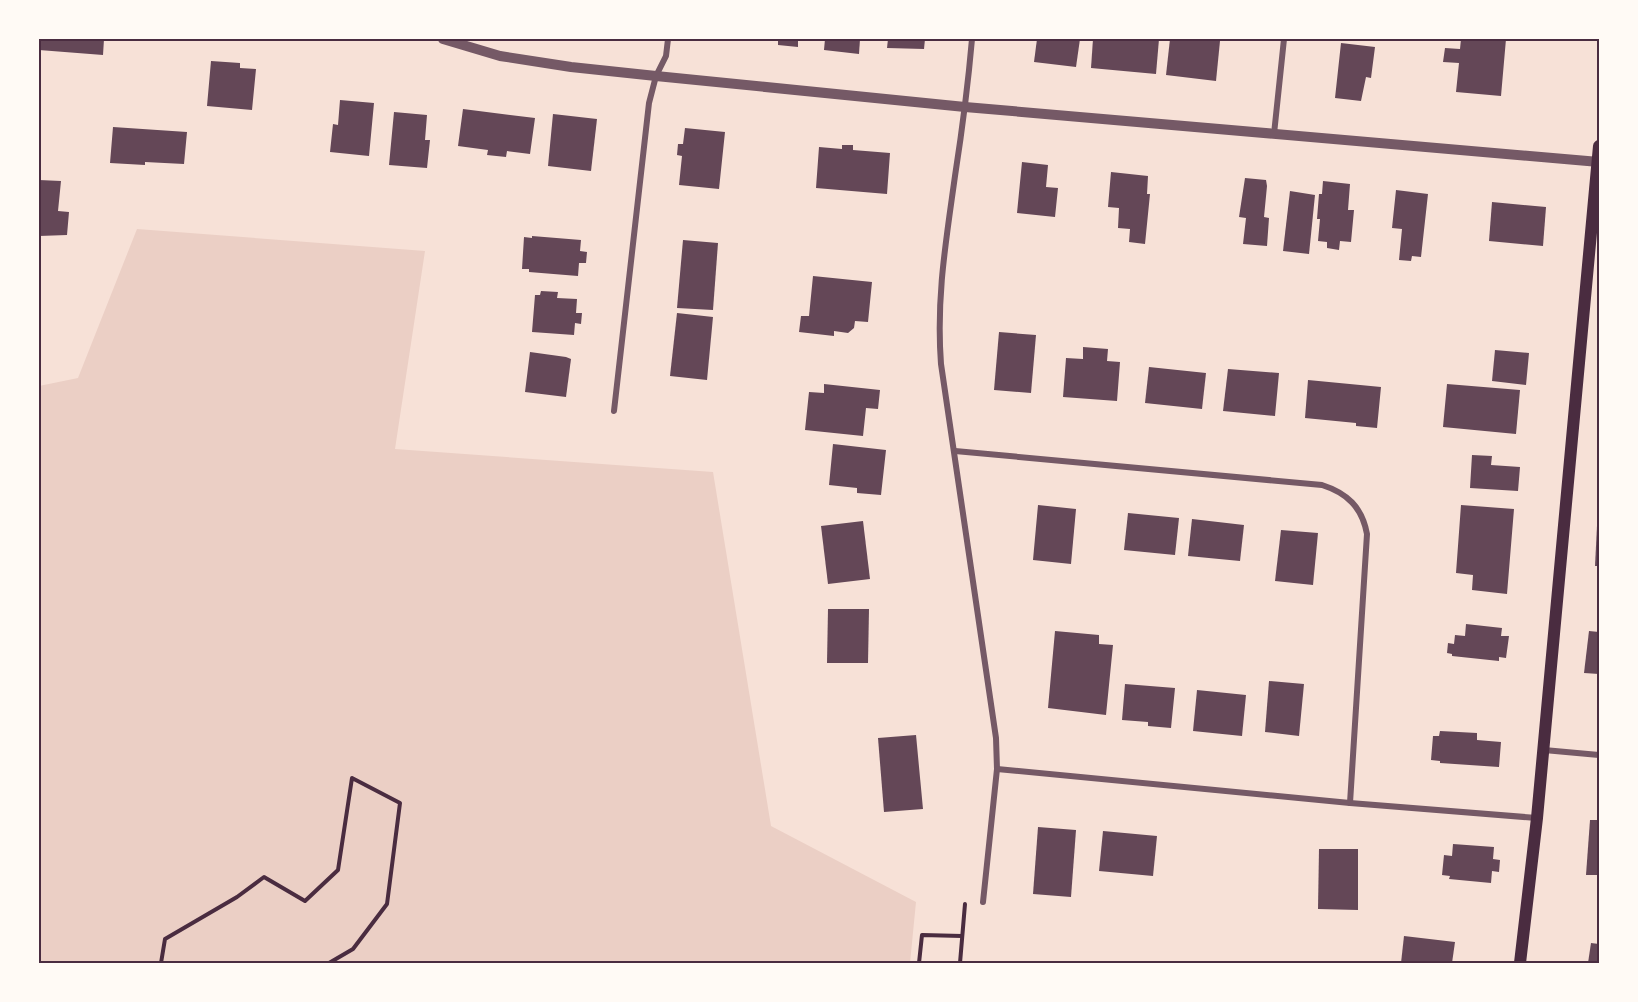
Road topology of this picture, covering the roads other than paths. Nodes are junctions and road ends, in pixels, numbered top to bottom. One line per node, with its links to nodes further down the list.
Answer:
1 (443, 39): 5 (street)
2 (668, 39): 5 (street)
3 (972, 39): 6 (street)
4 (1284, 39): 7 (street)
5 (656, 76): 6 (street); 10 (street)
6 (965, 107): 7 (street); 11 (street)
7 (1274, 134): 9 (street)
8 (1599, 146): 9 (main road)
9 (1598, 162): 12 (main road)
10 (614, 411)
11 (955, 451): 14 (street); 15 (street)
12 (1544, 750): 13 (street); 16 (main road)
13 (1599, 755)
14 (997, 769): 15 (street); 17 (street)
15 (1350, 803): 16 (street)
16 (1537, 818): 18 (main road)
17 (983, 902)
18 (1520, 963)

